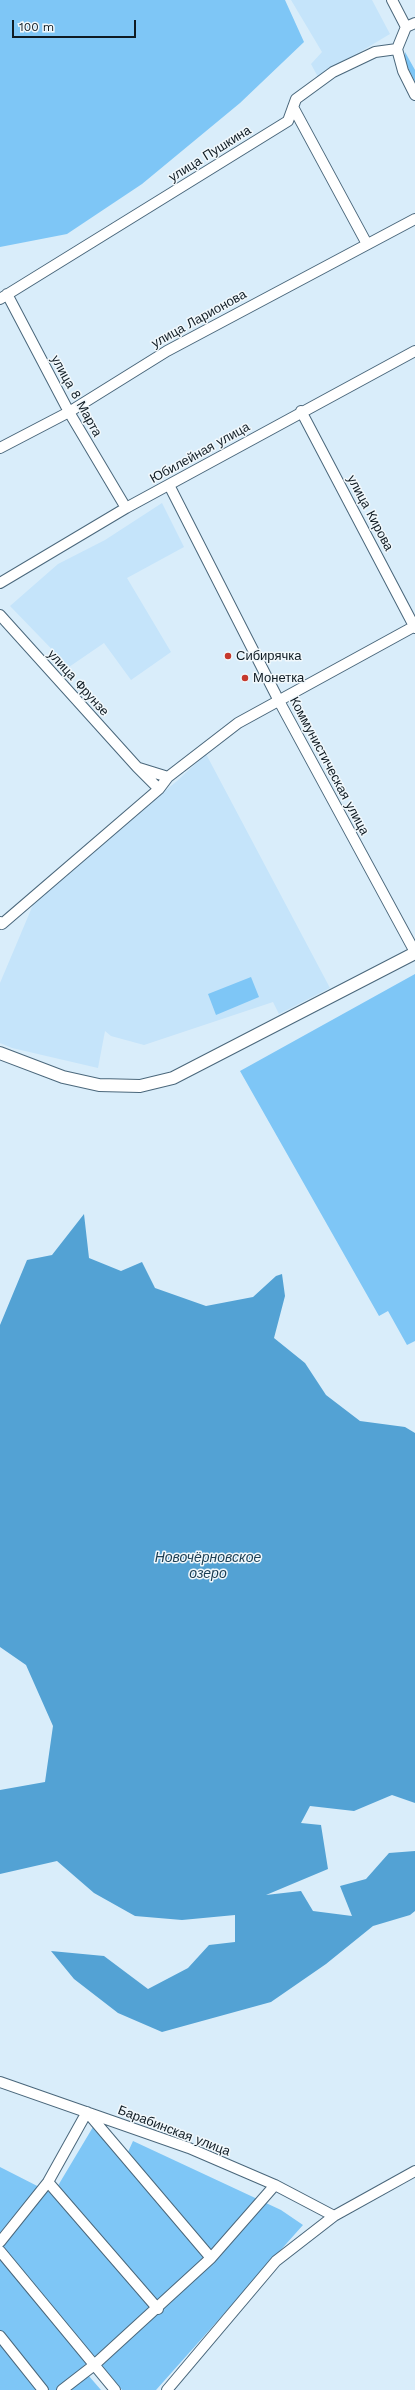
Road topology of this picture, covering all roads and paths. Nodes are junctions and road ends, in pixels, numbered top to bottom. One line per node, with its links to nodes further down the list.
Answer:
1 (392, 0): 2 (street)
2 (411, 25): 3 (street)
3 (397, 49): 4 (street); 5 (street, улица Пушкина)
4 (415, 95)
5 (293, 107): 7 (street); 8 (street, улица Пушкина)
6 (415, 219): 7 (street, улица Ларионова)
7 (367, 244): 11 (street, улица Ларионова)
8 (4, 296): 11 (street, улица 8 Марта)
9 (415, 351): 10 (street, Юбилейная улица)
10 (301, 411): 13 (street, Юбилейная улица); 17 (street, улица Кирова)
11 (69, 412): 12 (street, улица Ларионова); 14 (street, улица 8 Марта)
12 (0, 448)
13 (169, 485): 14 (street, Юбилейная улица); 18 (street, Коммунистическая улица)
14 (126, 508): 15 (street, Юбилейная улица)
15 (0, 583)
16 (0, 615): 19 (street, улица Фрунзе)
17 (415, 626): 18 (street)
18 (279, 701): 20 (street); 23 (street, Коммунистическая улица)
19 (137, 767): 20 (street); 21 (street, улица Фрунзе)
20 (168, 777): 21 (street)
21 (159, 789): 22 (street)
22 (1, 923)
23 (415, 952): 24 (main road)
24 (0, 1053)
25 (0, 2082): 26 (street, Барабинская улица)
26 (87, 2112): 28 (street); 29 (street, Барабинская улица); 33 (street)
27 (415, 2171): 30 (street)
28 (48, 2182): 31 (street); 34 (street)
29 (275, 2185): 30 (street, Барабинская улица); 33 (street)
30 (334, 2216): 40 (street)
31 (0, 2242)
32 (0, 2251): 36 (street)
33 (211, 2258): 34 (street)
34 (158, 2309): 36 (street)
35 (0, 2336): 37 (street)
36 (93, 2366): 38 (street); 39 (street)
37 (43, 2390)
38 (62, 2390)
39 (115, 2390)
40 (167, 2390)

